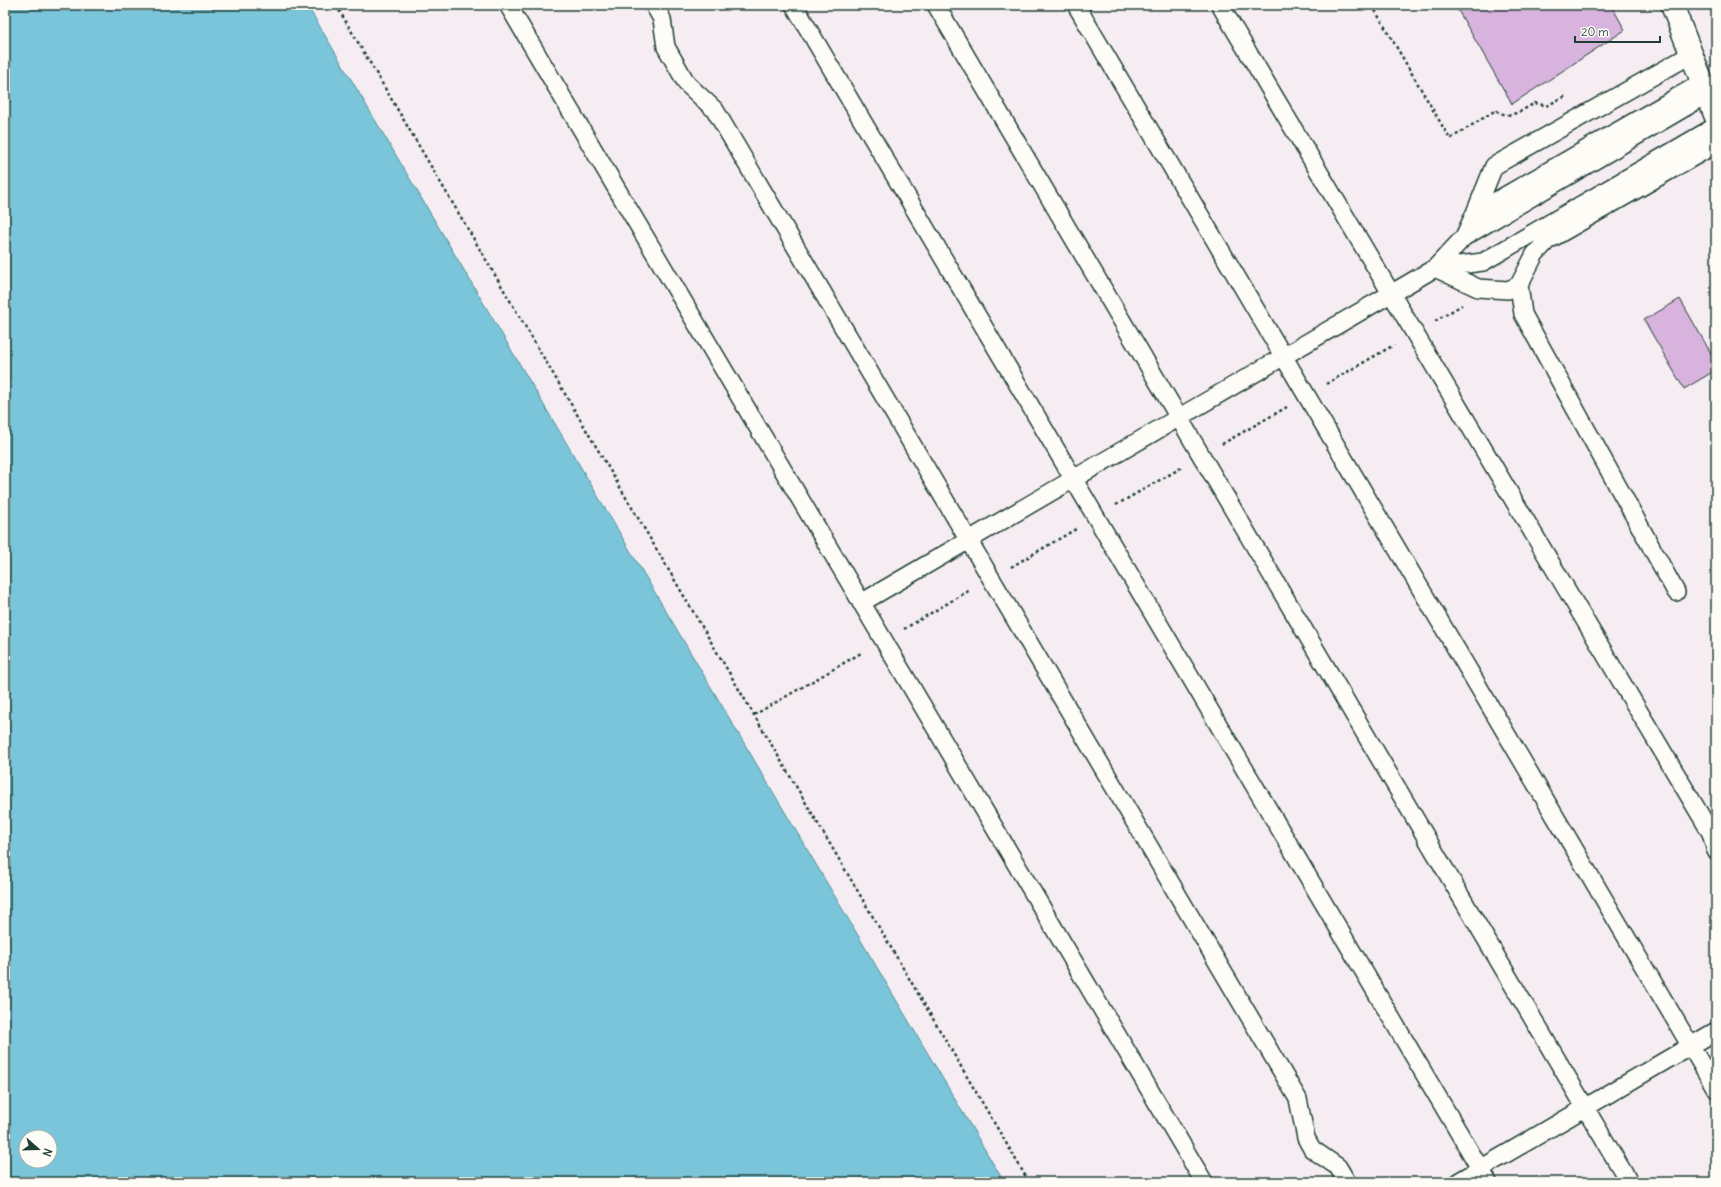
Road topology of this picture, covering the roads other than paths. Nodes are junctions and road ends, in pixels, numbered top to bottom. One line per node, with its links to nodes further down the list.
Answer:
1 (508, 5): 23 (lane)
2 (654, 5): 21 (lane)
3 (794, 5): 20 (lane)
4 (936, 5): 19 (lane)
5 (1076, 5): 18 (lane)
6 (1220, 5): 17 (lane)
7 (1672, 5): 8 (street)
8 (1692, 54): 9 (street); 13 (lane)
9 (1705, 88): 10 (street); 13 (lane); 14 (lane)
10 (1716, 117)
11 (1716, 126): 15 (lane)
12 (1716, 144): 16 (lane)
13 (1475, 213): 14 (lane)
14 (1464, 237): 15 (lane)
15 (1435, 268): 16 (lane); 17 (lane)
16 (1519, 285): 22 (lane)
17 (1392, 294): 18 (lane); 24 (lane)
18 (1283, 356): 19 (lane); 26 (lane)
19 (1178, 418): 20 (lane); 28 (lane)
20 (1073, 479): 21 (lane); 29 (lane)
21 (968, 540): 23 (lane); 31 (lane)
22 (1676, 592)
23 (861, 602): 30 (lane)
24 (1716, 851)
25 (1716, 1031): 26 (lane)
26 (1690, 1046): 27 (lane); 28 (lane)
27 (1716, 1089)
28 (1585, 1108): 29 (lane); 33 (lane)
29 (1484, 1175): 32 (lane)
30 (1204, 1182)
31 (1347, 1182)
32 (1458, 1182)
33 (1629, 1182)

